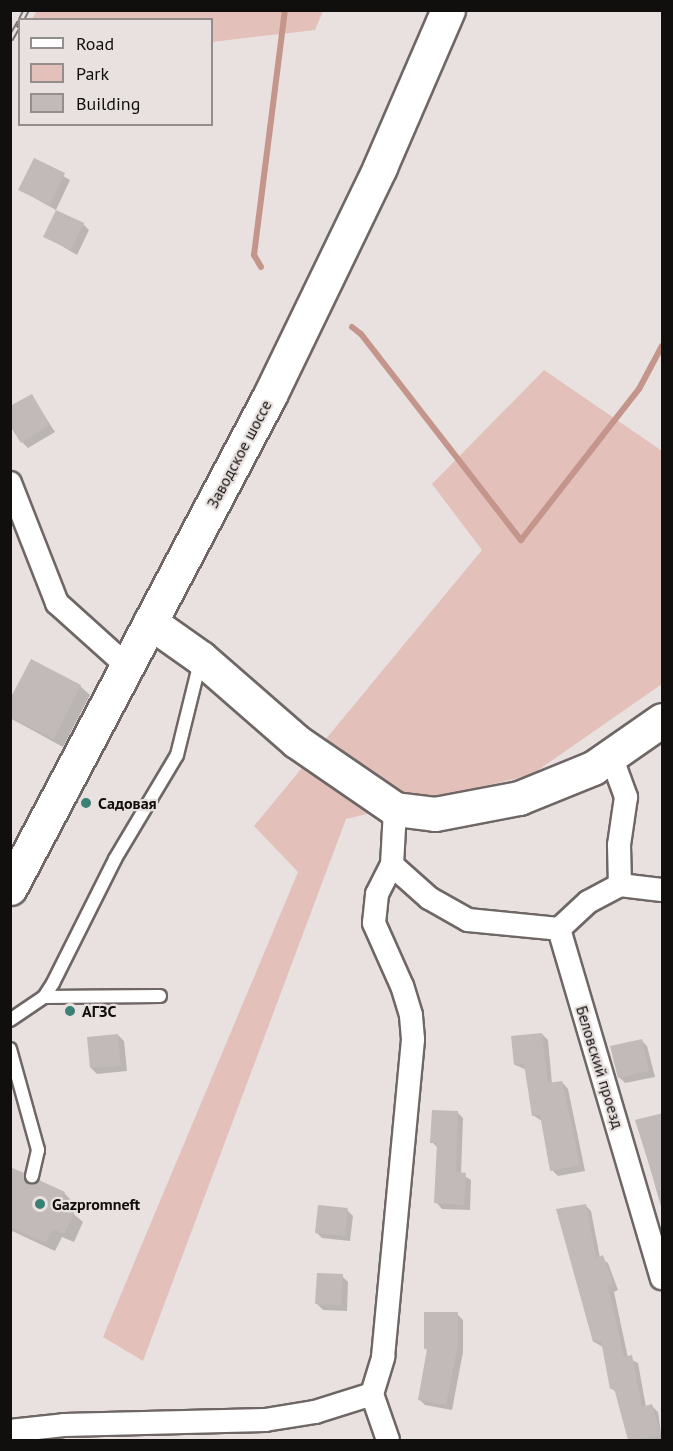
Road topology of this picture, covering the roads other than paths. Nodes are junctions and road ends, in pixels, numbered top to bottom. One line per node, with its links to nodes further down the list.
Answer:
1 (448, 10): 3 (main road, Заводское шоссе)
2 (10, 483): 5 (street)
3 (150, 622): 4 (main road); 5 (main road, Заводское шоссе)
4 (201, 658): 8 (main road); 15 (lane)
5 (127, 666): 11 (main road, Заводское шоссе)
6 (663, 720): 7 (main road)
7 (611, 756): 8 (main road); 10 (street)
8 (395, 809): 9 (street)
9 (392, 865): 13 (street); 20 (street)
10 (620, 885): 12 (street); 13 (street)
11 (10, 888)
12 (663, 890)
13 (559, 929): 19 (street, Беловский проезд)
14 (160, 996): 15 (lane)
15 (44, 997): 16 (lane)
16 (10, 1020)
17 (10, 1050): 18 (lane)
18 (32, 1176)
19 (663, 1278)
20 (372, 1394): 22 (street); 23 (street)
21 (10, 1431): 22 (street)
22 (139, 1433)
23 (388, 1440)

